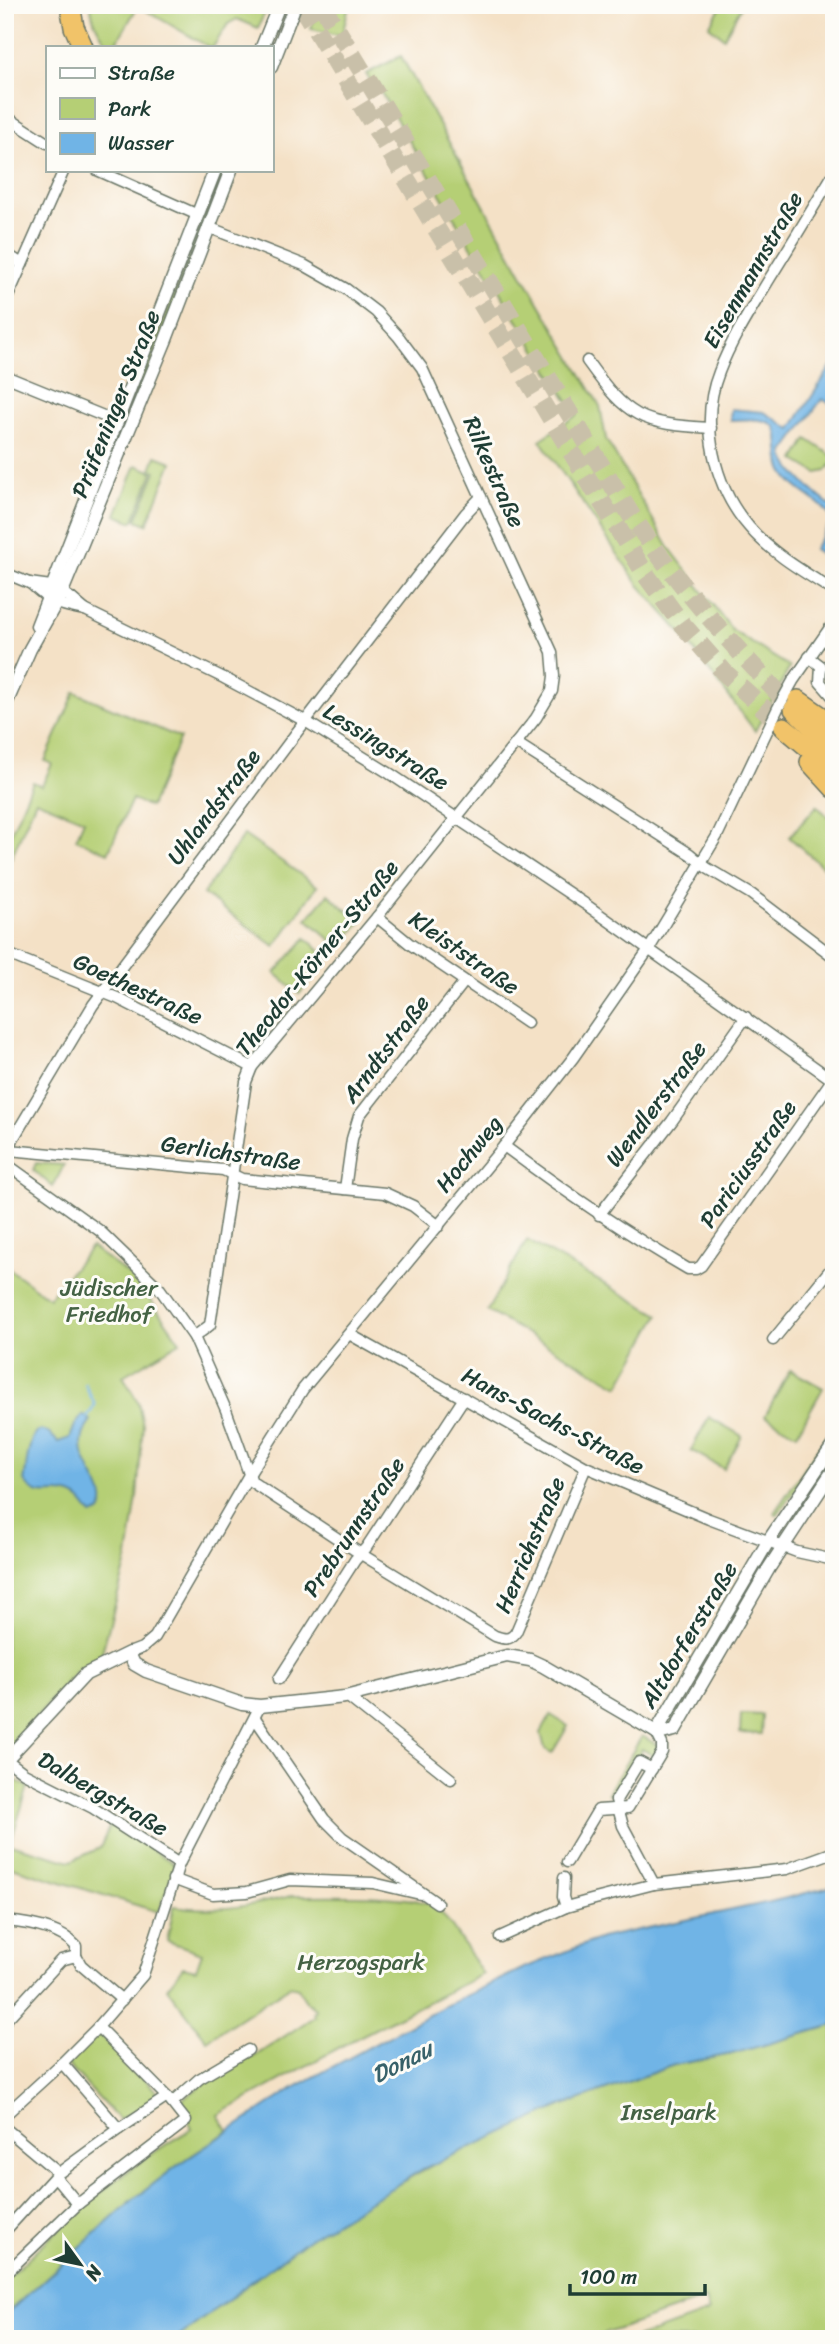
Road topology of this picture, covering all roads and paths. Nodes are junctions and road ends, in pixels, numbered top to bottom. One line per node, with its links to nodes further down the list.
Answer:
1 (60, 5): 5 (highway)
2 (70, 5): 6 (highway)
3 (279, 5): 7 (street)
4 (295, 5): 8 (street)
5 (72, 46)
6 (83, 46)
7 (262, 46)
8 (273, 61)
9 (5, 117): 10 (street)
10 (46, 142)
11 (63, 172): 19 (street)
12 (101, 172): 16 (street)
13 (214, 172): 16 (street, Prüfeninger Straße)
14 (230, 172): 17 (street, Prüfeninger Straße)
15 (834, 173): 24 (street, Eisenmannstraße)
16 (198, 215): 23 (street, Prüfeninger Straße)
17 (208, 227): 25 (street, Rilkestraße); 28 (street, Prüfeninger Straße)
18 (5, 253): 19 (street)
19 (22, 264): 20 (street)
20 (5, 303)
21 (587, 361): 24 (street)
22 (5, 376): 23 (street)
23 (118, 422): 28 (street, Prüfeninger Straße)
24 (711, 428): 27 (street, Eisenmannstraße)
25 (481, 497): 33 (street, Uhlandstraße); 35 (street, Rilkestraße)
26 (5, 573): 28 (street)
27 (834, 592)
28 (54, 595): 32 (street, Prüfeninger Straße); 33 (street, Lessingstraße)
29 (834, 622): 30 (street, Hochweg)
30 (809, 657): 31 (street); 40 (street, Hochweg)
31 (834, 698)
32 (5, 706)
33 (305, 721): 39 (street, Lessingstraße); 46 (street, Uhlandstraße)
34 (834, 725): 36 (highway)
35 (516, 743): 39 (street, Rilkestraße); 40 (street)
36 (834, 748)
37 (834, 769): 38 (highway)
38 (834, 788)
39 (457, 817): 41 (street, Theodor-Körner-Straße); 42 (street, Lessingstraße)
40 (702, 863): 42 (street, Hochweg); 44 (street)
41 (377, 917): 45 (street, Kleiststraße); 49 (street, Theodor-Körner-Straße)
42 (649, 949): 47 (street, Lessingstraße); 51 (street, Hochweg)
43 (5, 953): 46 (street, Goethestraße)
44 (834, 957)
45 (464, 982): 48 (street, Kleiststraße); 54 (street, Arndtstraße)
46 (103, 993): 49 (street, Goethestraße); 52 (street, Uhlandstraße)
47 (746, 1017): 50 (street, Lessingstraße); 55 (street, Wendlerstraße)
48 (527, 1023)
49 (252, 1068): 53 (street, Theodor-Körner-Straße)
50 (833, 1081): 55 (street, Pariciusstraße)
51 (504, 1146): 55 (street); 56 (street, Hochweg)
52 (6, 1158): 53 (street, Gerlichstraße); 59 (street)
53 (233, 1175): 54 (street, Gerlichstraße); 59 (street, Theodor-Körner-Straße)
54 (345, 1189): 56 (street, Gerlichstraße)
55 (599, 1215)
56 (439, 1226): 58 (street, Hochweg)
57 (834, 1265): 60 (street)
58 (349, 1334): 61 (street, Hans-Sachs-Straße); 65 (street, Hochweg)
59 (194, 1337): 65 (street)
60 (773, 1339)
61 (464, 1398): 63 (street, Hans-Sachs-Straße); 68 (street, Prebrunnstraße)
62 (834, 1444): 66 (street, Altdorferstraße)
63 (586, 1467): 66 (street, Hans-Sachs-Straße); 68 (street, Herrichstraße)
64 (834, 1469): 67 (street, Altdorferstraße)
65 (250, 1473): 68 (street); 70 (street, Hochweg)
66 (769, 1540): 67 (street, Hans-Sachs-Straße); 75 (street, Altdorferstraße)
67 (783, 1546): 69 (street, Hans-Sachs-Straße); 74 (street, Altdorferstraße)
68 (361, 1554): 71 (street, Prebrunnstraße)
69 (834, 1560)
70 (130, 1653): 73 (street); 77 (street)
71 (279, 1679)
72 (348, 1697): 73 (street); 75 (street); 78 (street)
73 (257, 1712): 82 (street); 86 (street)
74 (675, 1730): 75 (street); 76 (street, Altdorferstraße)
75 (656, 1732): 76 (street, Altdorferstraße)
76 (662, 1752): 79 (street, Altdorferstraße)
77 (6, 1760): 82 (street, Dalbergstraße)
78 (451, 1779)
79 (618, 1808): 81 (street, Altdorferstraße); 85 (street)
80 (834, 1852): 85 (street)
81 (567, 1862)
82 (179, 1864): 84 (street)
83 (564, 1878): 88 (street)
84 (173, 1879): 86 (street); 92 (street)
85 (654, 1884): 88 (street)
86 (427, 1895): 87 (street)
87 (437, 1903)
88 (566, 1907): 90 (street)
89 (5, 1921): 91 (street)
90 (500, 1937)
91 (76, 1956): 92 (street); 93 (street)
92 (122, 2000): 94 (street)
93 (5, 2021)
94 (98, 2027): 96 (street); 97 (street)
95 (248, 2050): 97 (street)
96 (62, 2063): 98 (street); 100 (street)
97 (170, 2100): 100 (street); 102 (street)
98 (5, 2115)
99 (5, 2128): 101 (street)
100 (118, 2129): 101 (street)
101 (56, 2175): 102 (street); 103 (street)
102 (78, 2204): 104 (street)
103 (5, 2231)
104 (5, 2274)

